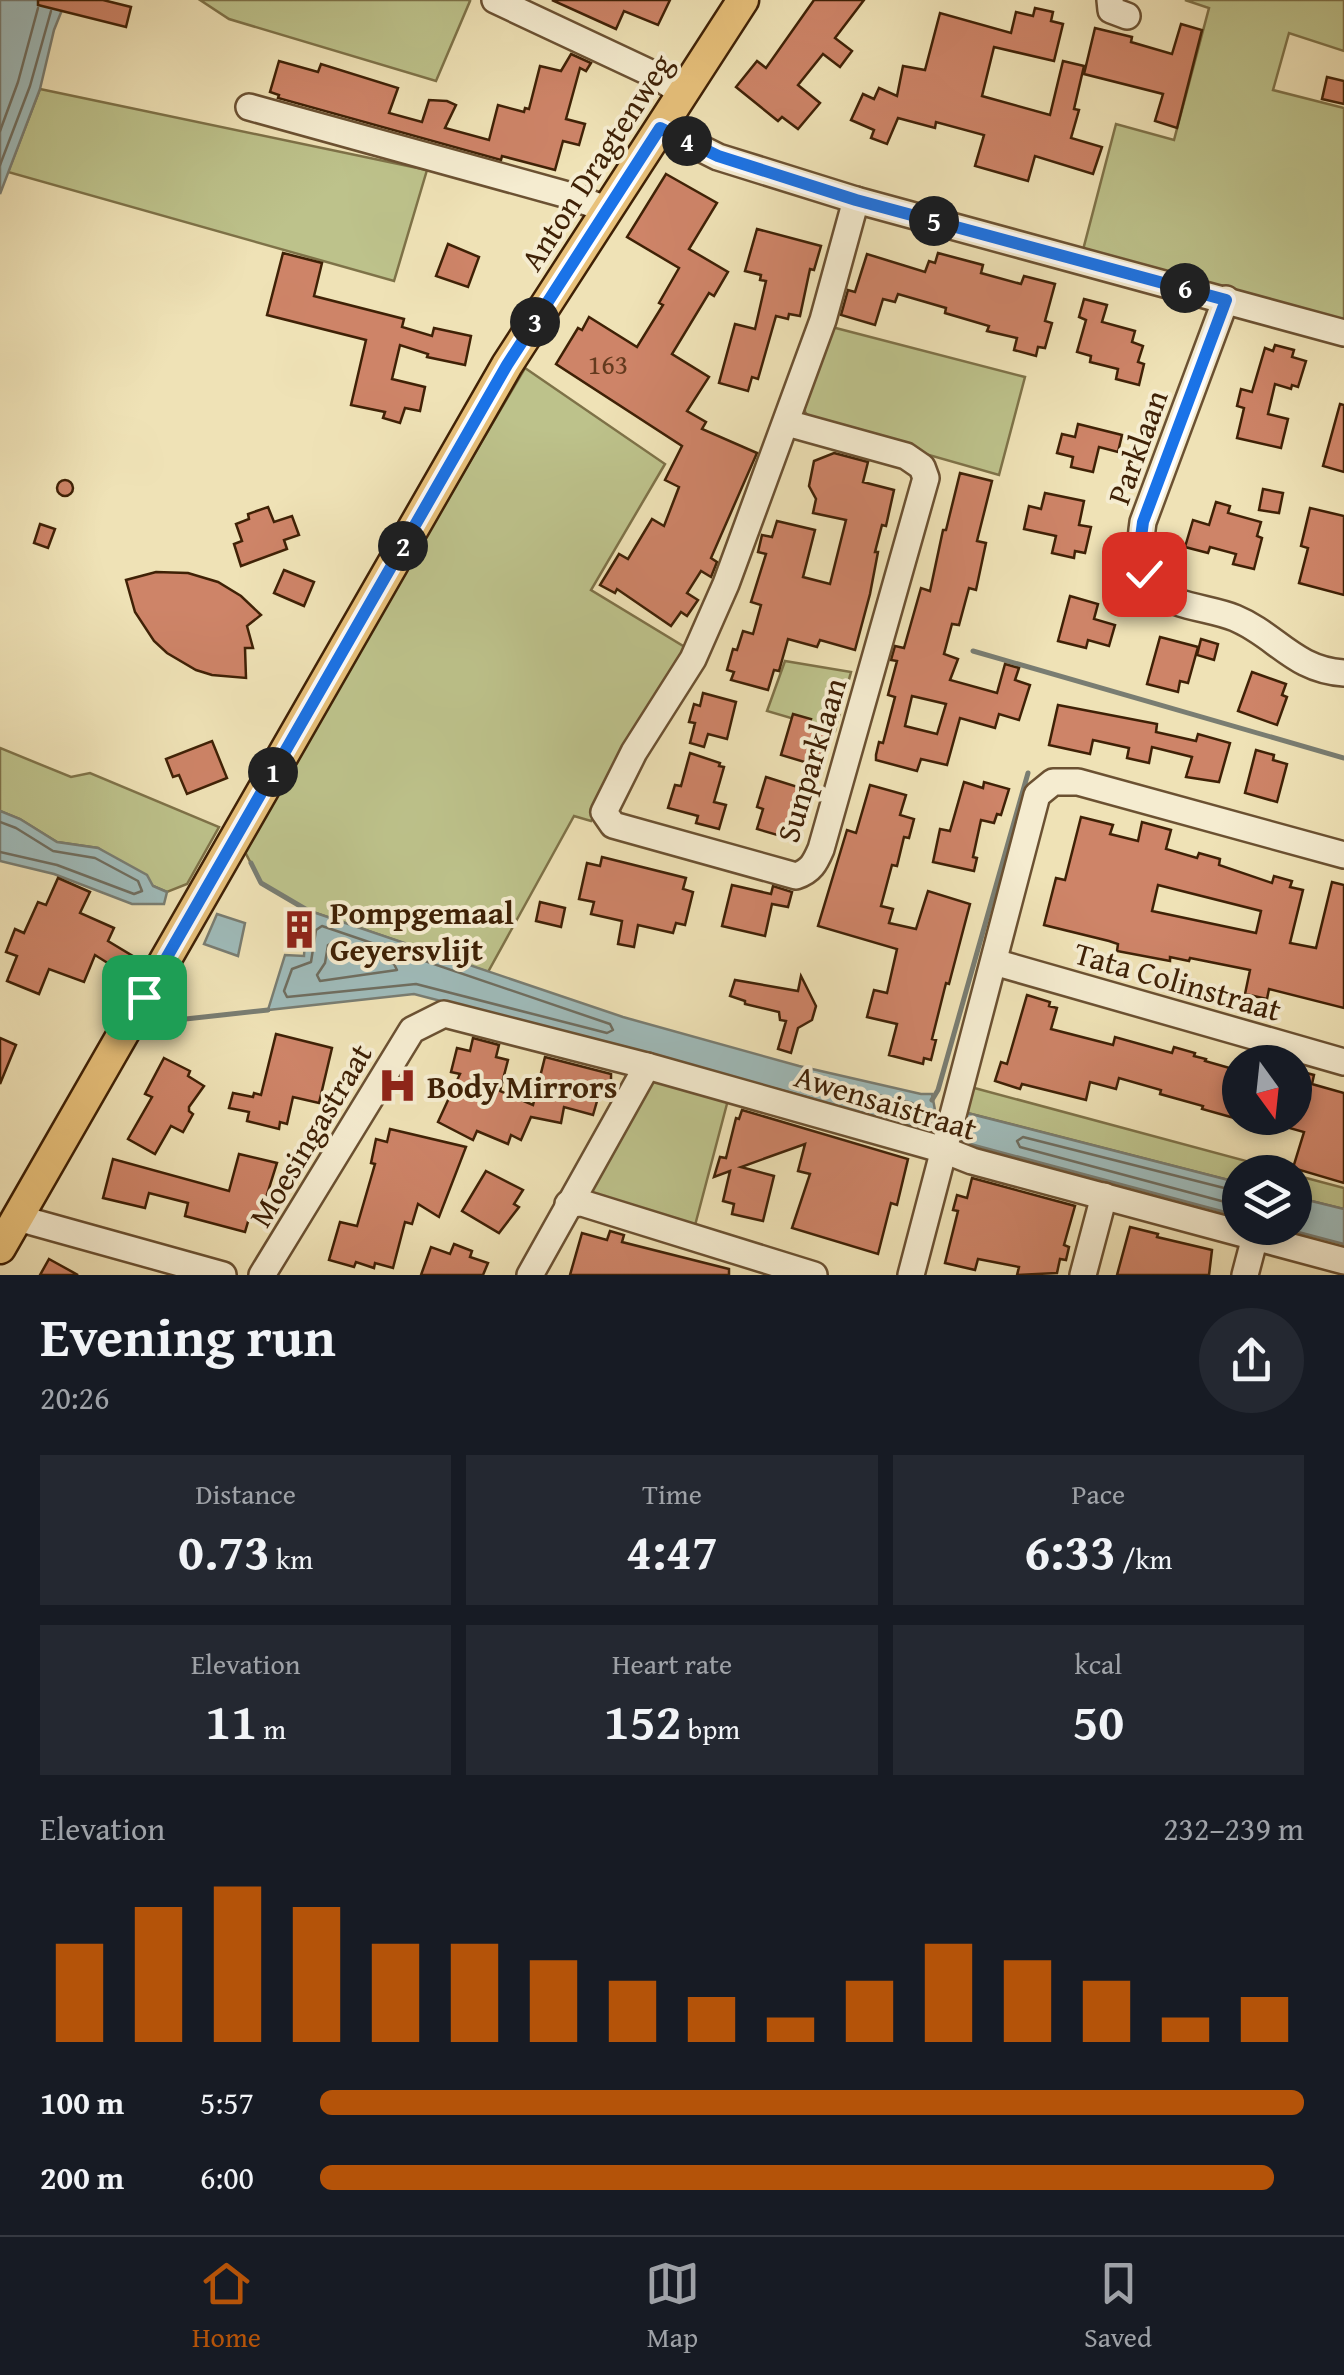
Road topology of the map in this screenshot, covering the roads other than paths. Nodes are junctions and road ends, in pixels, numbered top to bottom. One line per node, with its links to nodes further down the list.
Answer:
1 (494, 0): 3 (street)
2 (743, 0): 3 (main road, Anton Dragtenweg)
3 (681, 92): 5 (main road, Anton Dragtenweg)
4 (249, 107): 7 (street)
5 (660, 128): 6 (street); 7 (main road, Anton Dragtenweg)
6 (856, 200): 8 (street); 10 (street, Sunparklaan)
7 (606, 209): 20 (main road, Anton Dragtenweg)
8 (1226, 300): 9 (street); 11 (street, Parklaan)
9 (1344, 333)
10 (788, 423): 10 (street, Sunparklaan)
11 (1344, 673)
12 (1344, 856): 13 (street)
13 (994, 962): 15 (street, Tata Colinstraat); 17 (street)
14 (412, 1030): 16 (street, Awensaistraat); 27 (street, Moesingastraat)
15 (1344, 1062)
16 (647, 1066): 17 (street, Awensaistraat); 19 (street)
17 (944, 1150): 18 (street, Awensaistraat); 30 (street)
18 (1104, 1196): 21 (street, Awensaistraat); 31 (street)
19 (568, 1204): 28 (street); 29 (street)
20 (18, 1218): 24 (main road, Anton Dragtenweg); 26 (street)
21 (1222, 1228)
22 (1253, 1245): 32 (street)
23 (1285, 1245): 25 (street, Awensaistraat)
24 (0, 1248)
25 (1344, 1261)
26 (223, 1275)
27 (262, 1275)
28 (530, 1275)
29 (814, 1275)
30 (911, 1275)
31 (1084, 1275)
32 (1245, 1275)

